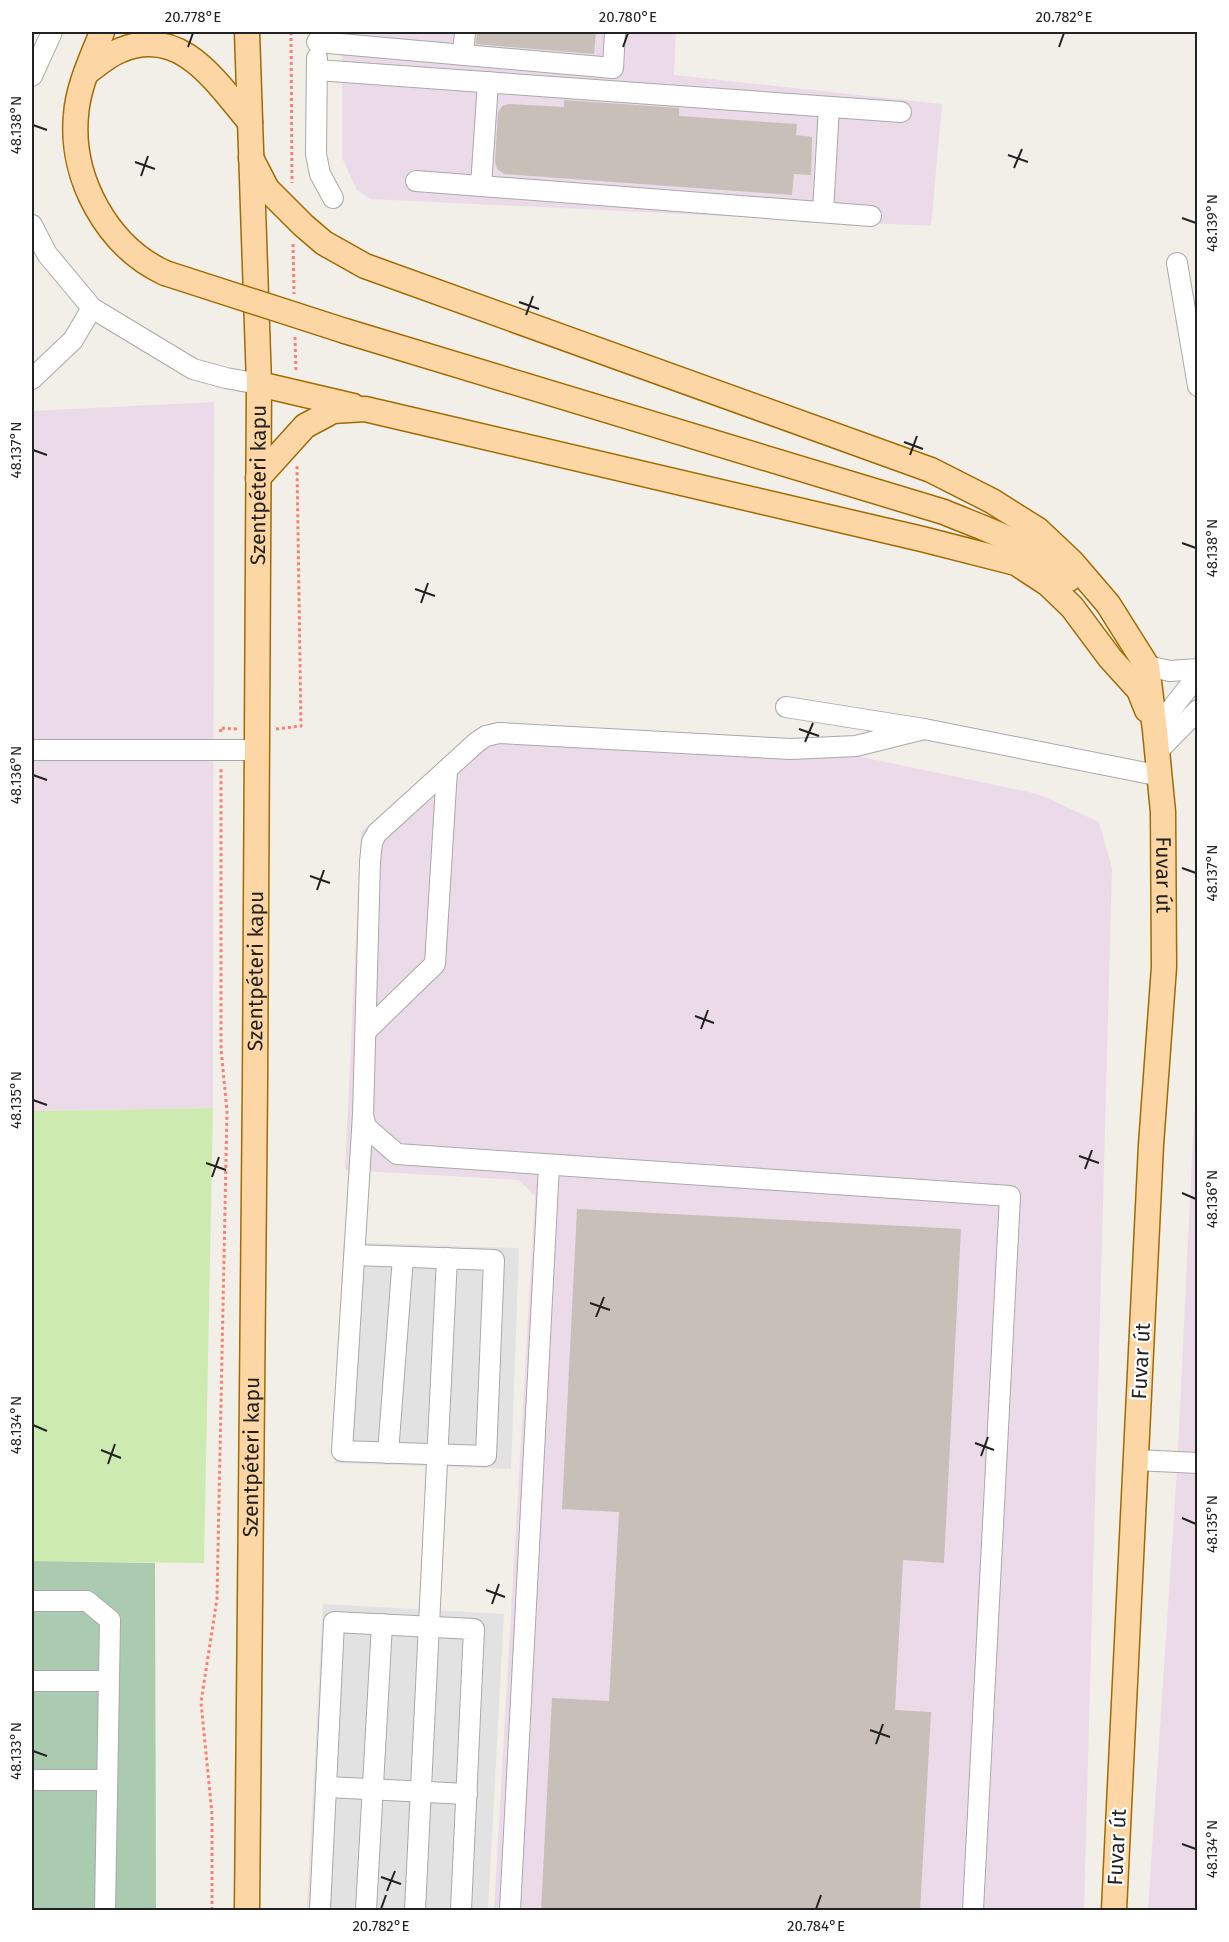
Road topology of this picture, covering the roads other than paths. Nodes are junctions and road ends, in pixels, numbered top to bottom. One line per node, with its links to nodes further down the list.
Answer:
1 (52, 32): 10 (street)
2 (102, 32): 9 (main road)
3 (247, 32): 14 (main road, Szentpéteri kapu)
4 (465, 32): 7 (street)
5 (615, 32): 7 (street)
6 (317, 37): 7 (street); 8 (street)
7 (463, 55)
8 (316, 70): 11 (street); 18 (street)
9 (86, 73): 14 (main road); 36 (main road, bridge)
10 (32, 76)
11 (488, 82): 12 (street); 17 (street)
12 (829, 107): 13 (street); 19 (street)
13 (902, 112)
14 (250, 122): 15 (main road, Szentpéteri kapu)
15 (250, 158): 26 (main road, Szentpéteri kapu); 30 (main road)
16 (416, 181): 17 (street)
17 (481, 186): 19 (street)
18 (333, 198)
19 (823, 212): 20 (street)
20 (871, 216)
21 (32, 225): 24 (street)
22 (1177, 264): 23 (street)
23 (1190, 300): 27 (street)
24 (92, 308): 25 (street); 26 (street)
25 (32, 379)
26 (259, 384): 28 (main road); 29 (main road, Szentpéteri kapu)
27 (1197, 386)
28 (365, 409): 29 (main road); 36 (main road)
29 (258, 478): 38 (main road, Szentpéteri kapu)
30 (1147, 666): 31 (street); 36 (main road)
31 (1197, 669)
32 (1197, 675): 36 (street)
33 (786, 707): 35 (street)
34 (1197, 709): 36 (street)
35 (924, 729): 39 (street); 40 (street)
36 (1156, 741): 40 (main road, Fuvar út)
37 (32, 750): 38 (street)
38 (256, 750): 63 (main road, Szentpéteri kapu)
39 (447, 770): 41 (street); 41 (street)
40 (1161, 776): 49 (main road, Fuvar út)
41 (366, 1032): 42 (street)
42 (363, 1115): 43 (street); 44 (street)
43 (549, 1165): 68 (street); 69 (street)
44 (354, 1255): 45 (street); 47 (street)
45 (403, 1257): 46 (street); 47 (street)
46 (447, 1258): 48 (street); 48 (street)
47 (388, 1453): 48 (street)
48 (438, 1454): 53 (street)
49 (1136, 1460): 50 (street); 70 (main road, Fuvar út)
50 (1197, 1463)
51 (32, 1601): 55 (street)
52 (382, 1624): 53 (street); 58 (street); 59 (street)
53 (429, 1626): 60 (street); 61 (street)
54 (32, 1681): 55 (street)
55 (107, 1681): 57 (street)
56 (32, 1780): 57 (street)
57 (106, 1780): 62 (street)
58 (327, 1787): 59 (street); 64 (street)
59 (373, 1789): 60 (street); 65 (street)
60 (421, 1791): 61 (street); 66 (street)
61 (467, 1794): 67 (street)
62 (105, 1911)
63 (247, 1911)
64 (320, 1911)
65 (366, 1911)
66 (415, 1911)
67 (461, 1911)
68 (510, 1911)
69 (974, 1911)
70 (1114, 1911)

